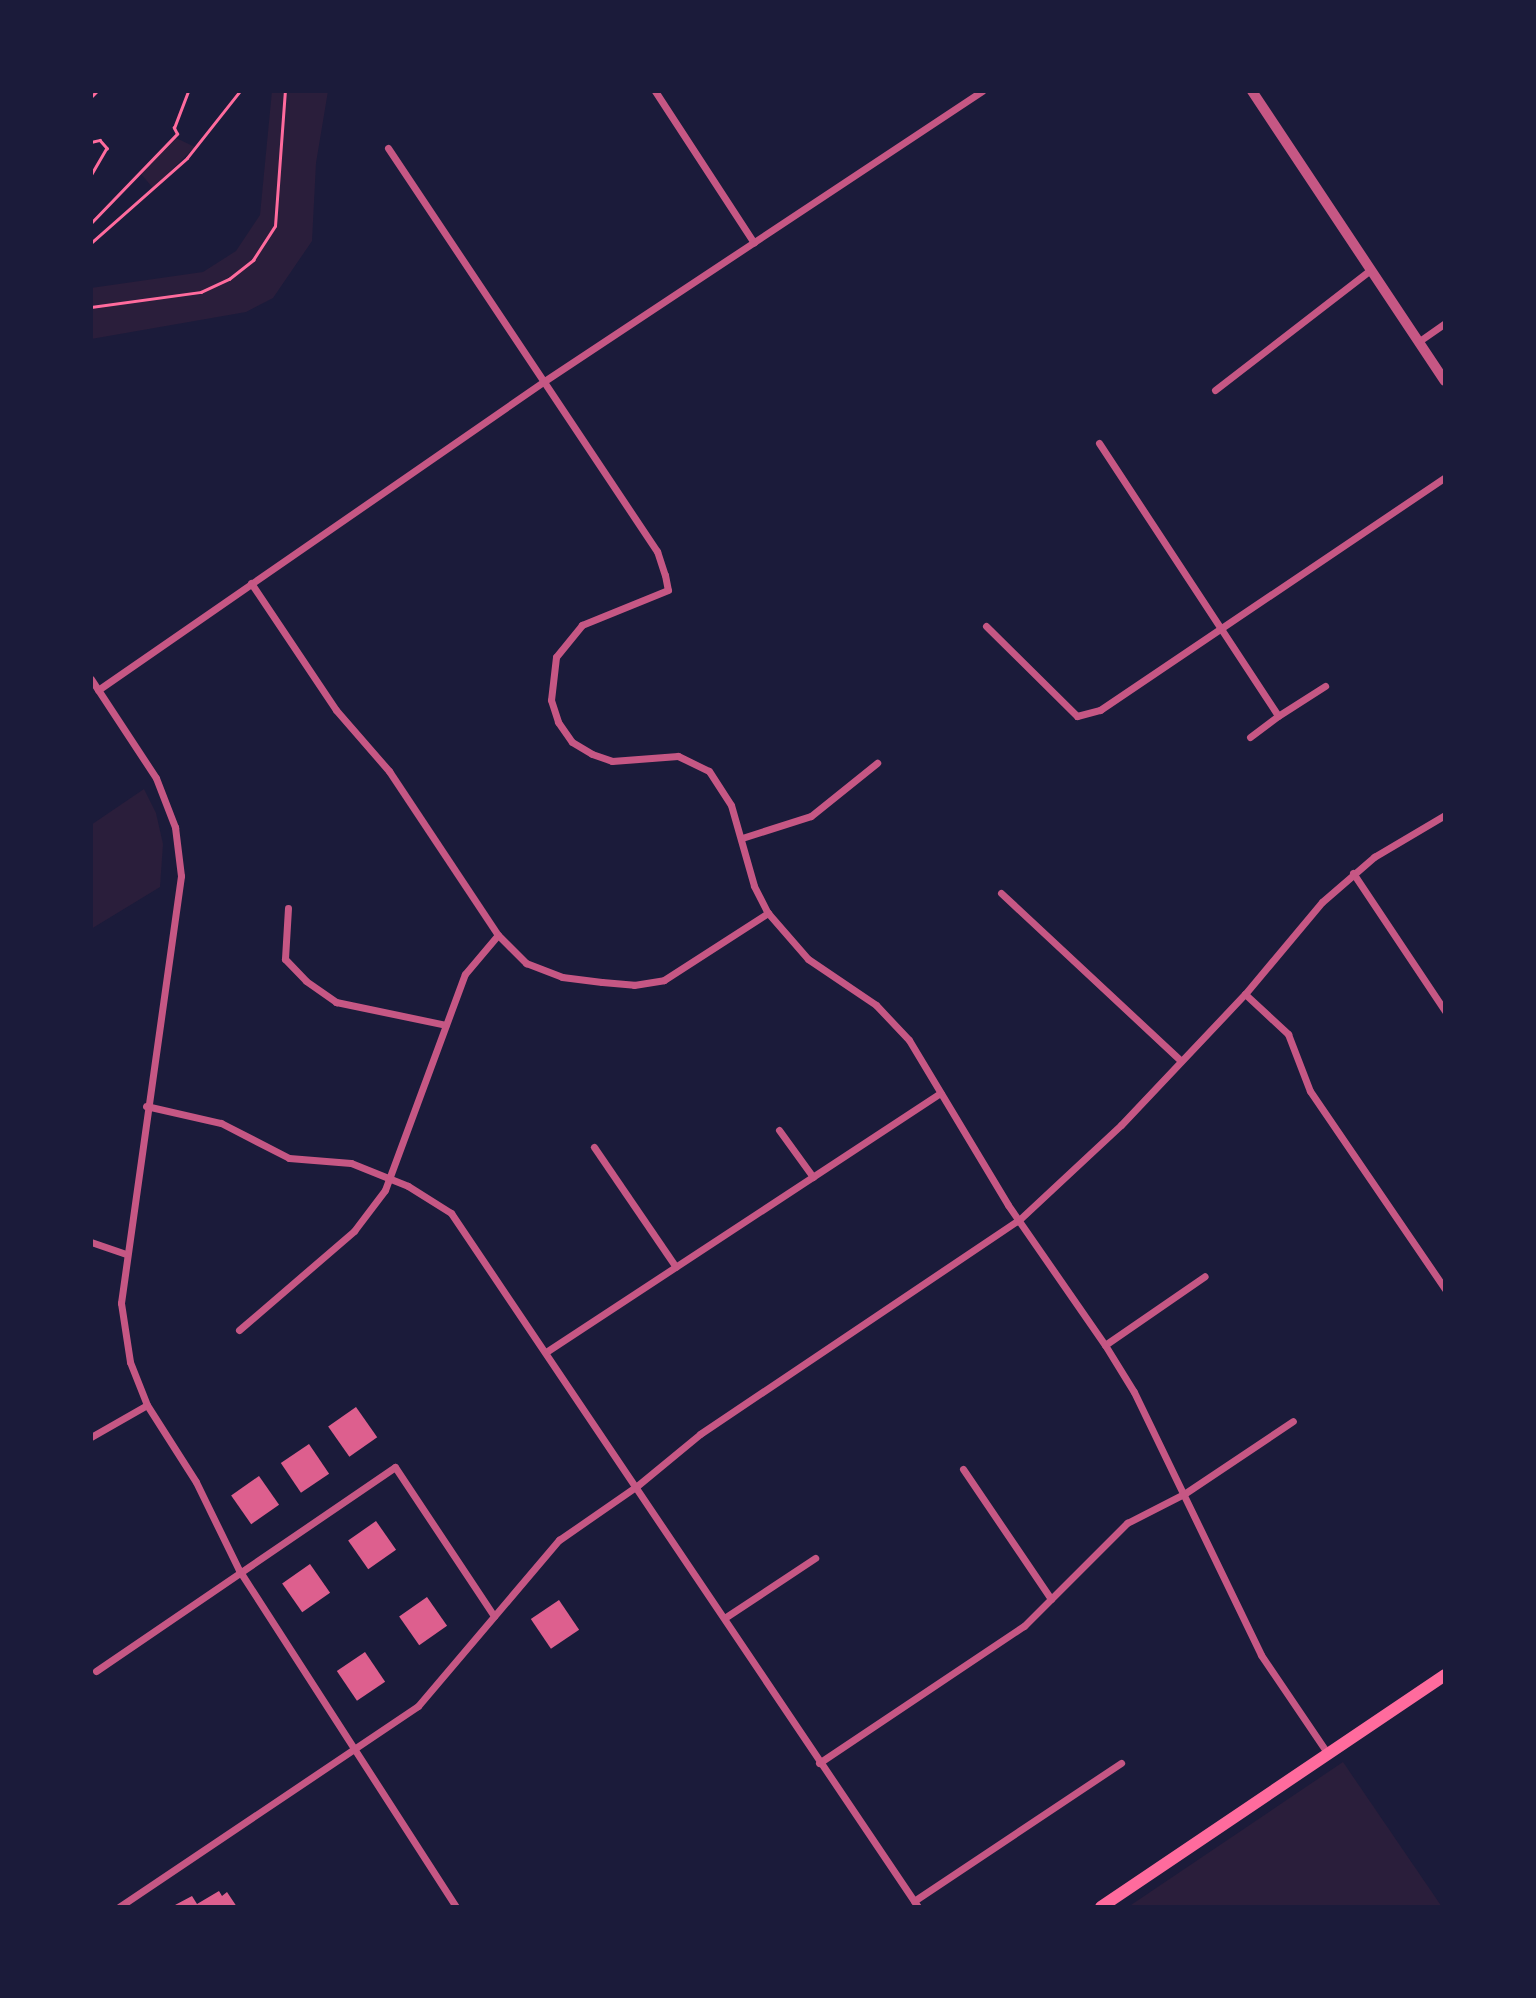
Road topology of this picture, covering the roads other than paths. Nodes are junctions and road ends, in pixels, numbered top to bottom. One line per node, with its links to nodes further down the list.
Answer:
1 (655, 91): 5 (street)
2 (982, 91): 5 (street)
3 (1252, 91): 6 (street)
4 (388, 148): 10 (street)
5 (754, 243): 10 (street)
6 (1370, 270): 8 (street); 11 (street)
7 (1445, 323): 8 (street)
8 (1418, 342): 9 (street)
9 (1445, 381)
10 (543, 382): 14 (street); 24 (street)
11 (1214, 390)
12 (1098, 443): 16 (street)
13 (1445, 477): 16 (street)
14 (251, 583): 19 (street); 29 (street)
15 (986, 626): 16 (street)
16 (1220, 629): 20 (street)
17 (91, 679): 19 (street)
18 (1325, 686): 20 (street)
19 (98, 690): 35 (street)
20 (1278, 716): 21 (street)
21 (1250, 737)
22 (877, 763): 24 (street)
23 (1445, 815): 25 (street)
24 (742, 838): 28 (street)
25 (1353, 873): 30 (street); 31 (street)
26 (1001, 893): 33 (street)
27 (288, 908): 32 (street)
28 (768, 913): 29 (street); 34 (street)
29 (498, 935): 32 (street)
30 (1245, 994): 33 (street); 45 (street)
31 (1445, 1011)
32 (446, 1025): 39 (street)
33 (1180, 1060): 40 (street)
34 (940, 1093): 38 (street); 40 (street)
35 (146, 1106): 39 (street); 42 (street)
36 (779, 1130): 38 (street)
37 (594, 1147): 43 (street)
38 (813, 1177): 43 (street)
39 (391, 1181): 46 (street); 48 (street)
40 (1019, 1220): 47 (street); 53 (street)
41 (91, 1242): 42 (street)
42 (126, 1254): 49 (street)
43 (676, 1267): 48 (street)
44 (1205, 1276): 47 (street)
45 (1445, 1289)
46 (239, 1330)
47 (1105, 1345): 54 (street)
48 (546, 1352): 53 (street)
49 (147, 1405): 51 (street); 56 (street)
50 (1293, 1421): 54 (street)
51 (91, 1437)
52 (963, 1469): 57 (street)
53 (637, 1486): 58 (street); 59 (street)
54 (1184, 1494): 57 (street); 63 (street)
55 (815, 1559): 59 (street)
56 (239, 1570): 58 (street); 60 (street); 62 (street)
57 (1051, 1599): 64 (street)
58 (494, 1616): 62 (street)
59 (726, 1617): 64 (street)
60 (96, 1671)
61 (1445, 1675): 63 (main road)
62 (354, 1749): 67 (street); 68 (street)
63 (1328, 1754): 69 (main road)
64 (819, 1763): 66 (street)
65 (1121, 1763): 66 (street)
66 (916, 1904)
67 (119, 1907)
68 (457, 1907)
69 (1101, 1907)

